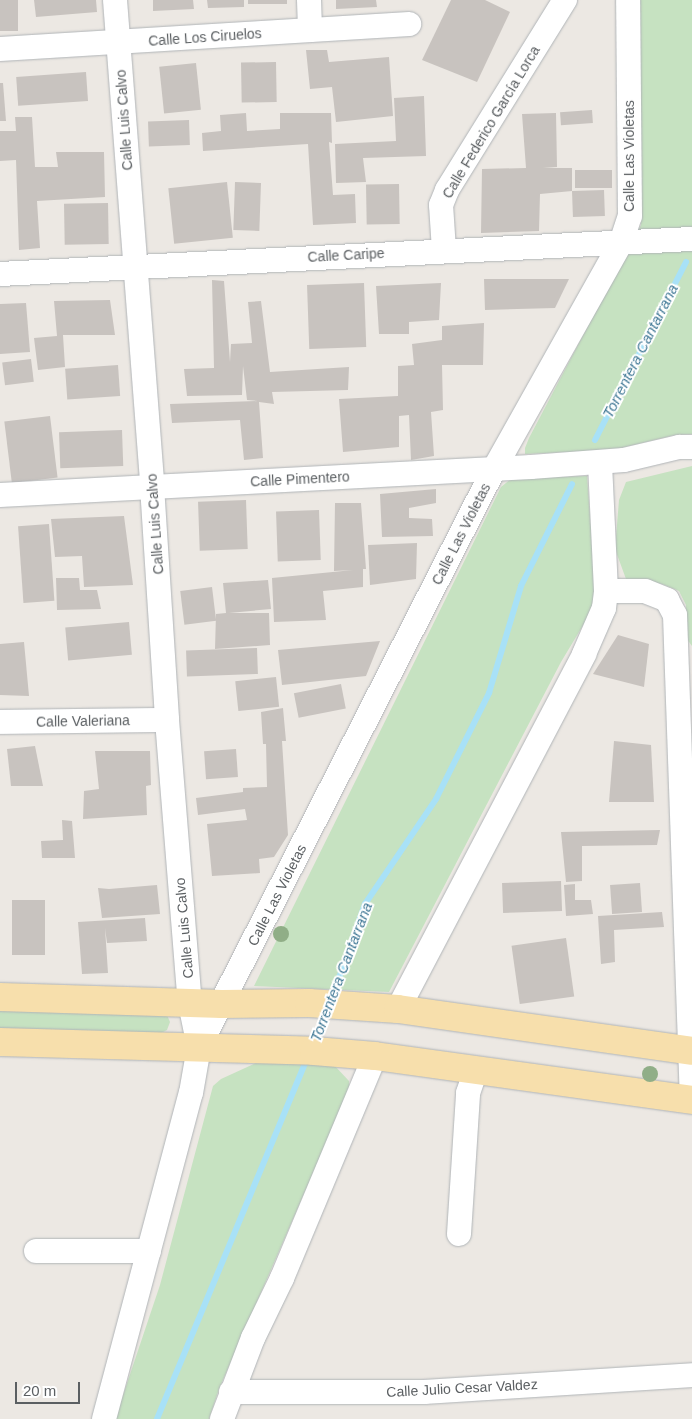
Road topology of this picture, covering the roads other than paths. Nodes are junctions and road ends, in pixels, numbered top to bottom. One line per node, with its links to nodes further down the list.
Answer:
1 (115, 0): 7 (street, Calle Luis Calvo)
2 (308, 0): 6 (street)
3 (565, 0): 11 (street, Calle Federico García Lorca)
4 (628, 0): 10 (street, Calle Las Violetas)
5 (409, 24): 6 (street, Calle Los Ciruelos)
6 (310, 30): 7 (street, Calle Los Ciruelos)
7 (118, 42): 8 (street, Calle Los Ciruelos); 12 (street, Calle Luis Calvo)
8 (0, 49)
9 (692, 239): 10 (street, Calle Caripe)
10 (621, 243): 11 (street, Calle Caripe); 16 (street, Calle Las Violetas)
11 (444, 250): 12 (street, Calle Caripe)
12 (135, 267): 13 (street, Calle Caripe); 17 (street, Calle Luis Calvo)
13 (0, 274)
14 (692, 446): 15 (street, Calle Pimentero)
15 (600, 462): 16 (street, Calle Pimentero); 19 (street)
16 (494, 469): 17 (street, Calle Pimentero); 26 (street, Calle Las Violetas)
17 (152, 486): 18 (street, Calle Pimentero); 21 (street, Calle Luis Calvo)
18 (0, 495)
19 (606, 592): 20 (street); 27 (street)
20 (684, 656): 23 (street)
21 (167, 720): 22 (street, Calle Valeriana); 25 (street, Calle Luis Calvo)
22 (0, 722)
23 (689, 916): 30 (street)
24 (0, 996): 25 (main road)
25 (190, 1003): 26 (main road); 29 (street, Calle Luis Calvo)
26 (222, 1004): 27 (main road); 29 (street, Calle Las Violetas)
27 (398, 1009): 30 (main road)
28 (0, 1042): 29 (main road)
29 (199, 1047): 31 (main road); 37 (street)
30 (691, 1051): 33 (street)
31 (374, 1056): 32 (main road); 39 (street)
32 (476, 1070): 34 (main road); 35 (street)
33 (692, 1091)
34 (692, 1100)
35 (459, 1234)
36 (36, 1251): 37 (street)
37 (149, 1251): 40 (street)
38 (692, 1375): 39 (street, Calle Julio Cesar Valdez)
39 (231, 1392): 41 (street)
40 (104, 1419)
41 (222, 1419)

